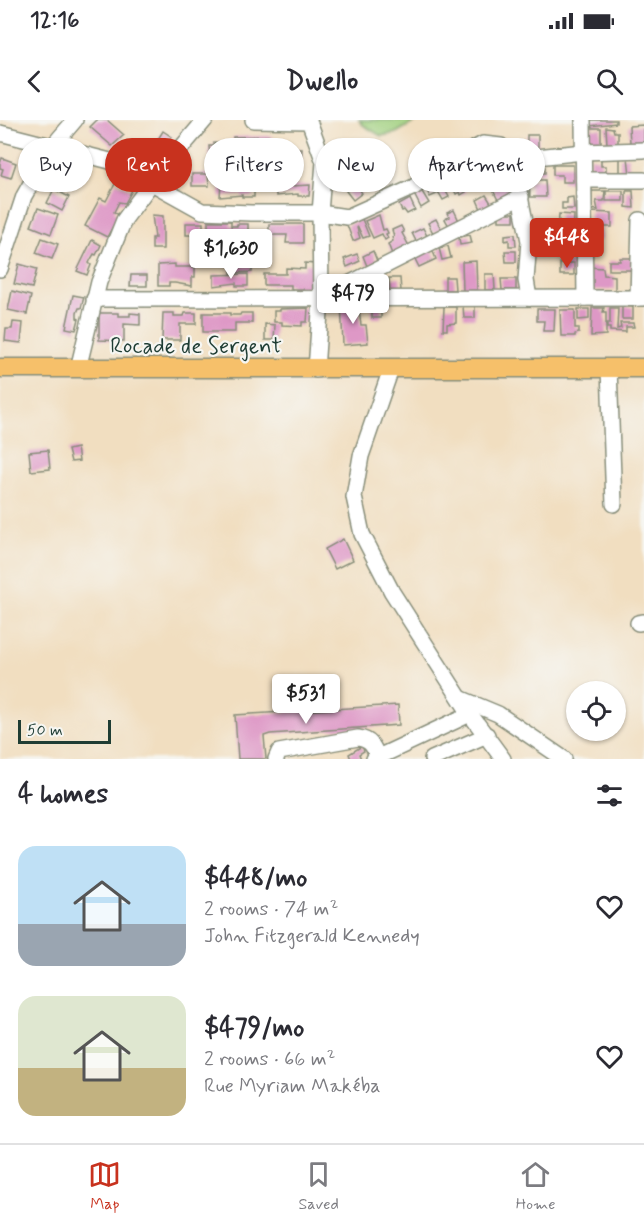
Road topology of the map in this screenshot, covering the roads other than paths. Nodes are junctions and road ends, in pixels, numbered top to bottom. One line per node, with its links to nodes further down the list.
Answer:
1 (75, 120): 8 (street)
2 (205, 120): 9 (street)
3 (253, 120): 5 (street)
4 (583, 120): 11 (street)
5 (308, 121): 21 (street)
6 (0, 133): 7 (street)
7 (18, 138)
8 (60, 138)
9 (190, 138)
10 (644, 150): 11 (street)
11 (583, 152): 12 (street); 13 (street)
12 (545, 157)
13 (584, 180): 14 (street); 28 (street)
14 (644, 180)
15 (408, 190): 21 (street)
16 (26, 192): 23 (street)
17 (145, 192): 25 (street)
18 (169, 192): 21 (street)
19 (520, 192): 20 (street)
20 (521, 197): 26 (street); 27 (street)
21 (320, 213): 26 (street)
22 (640, 220): 29 (street)
23 (7, 227): 24 (street)
24 (0, 269)
25 (94, 298): 26 (street); 33 (street)
26 (321, 298): 27 (street); 35 (street)
27 (530, 298): 28 (street)
28 (585, 298): 29 (street)
29 (641, 298)
30 (0, 368): 33 (main road, Rocade de Sergent)
31 (609, 368): 32 (main road, Rocade de Sergent); 34 (main road, Rocade de Sergent); 36 (street)
32 (644, 368)
33 (78, 369): 35 (main road, Rocade de Sergent)
34 (391, 369): 35 (main road, Rocade de Sergent); 37 (street)
35 (316, 370)
36 (614, 504)
37 (462, 699): 38 (street); 44 (street)
38 (470, 714): 39 (street); 40 (street)
39 (487, 735): 42 (street); 43 (street)
40 (376, 758): 41 (street)
41 (276, 759)
42 (432, 759)
43 (503, 759)
44 (564, 759)

